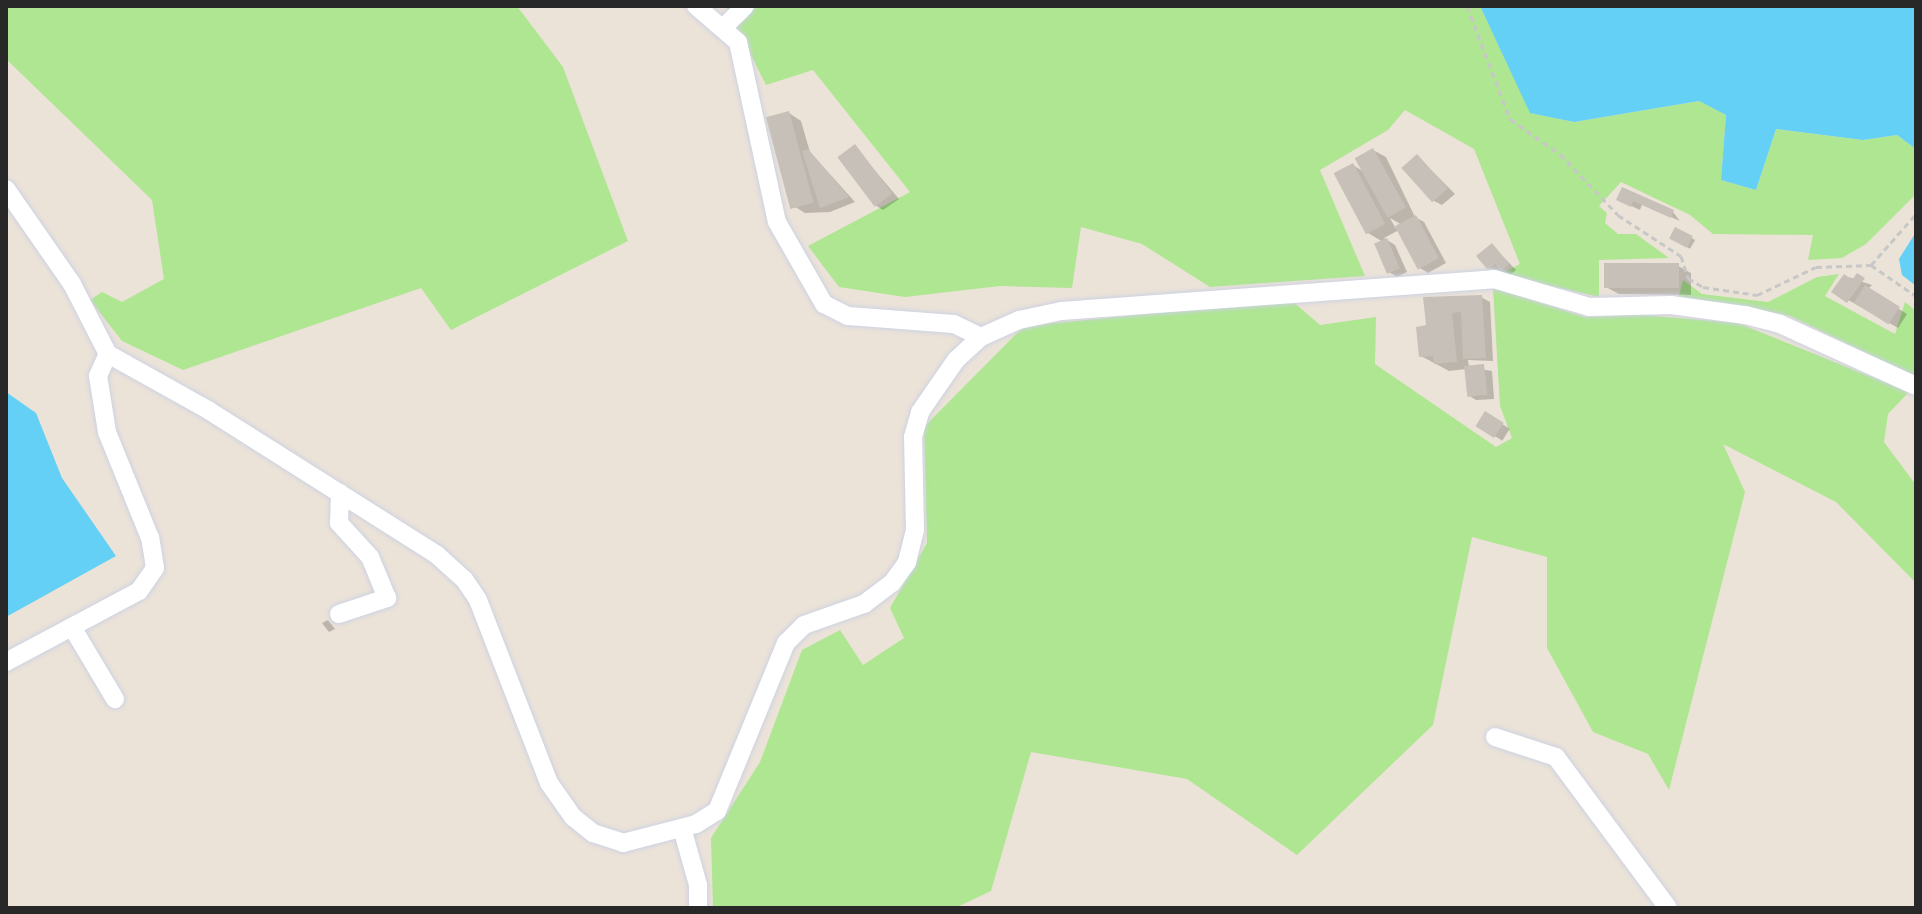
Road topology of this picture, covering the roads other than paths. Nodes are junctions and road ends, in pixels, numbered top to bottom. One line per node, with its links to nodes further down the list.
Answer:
1 (696, 6): 5 (street)
2 (717, 6): 4 (street)
3 (745, 6): 4 (street)
4 (728, 23): 5 (street)
5 (738, 42): 7 (street)
6 (6, 189): 8 (street)
7 (981, 337): 9 (street); 16 (street)
8 (108, 354): 10 (street); 12 (street)
9 (1916, 386)
10 (340, 493): 11 (street); 16 (street)
11 (339, 614)
12 (72, 627): 13 (street); 14 (street)
13 (6, 662)
14 (115, 699)
15 (1495, 737): 18 (street)
16 (682, 828): 17 (street)
17 (698, 908)
18 (1668, 908)

